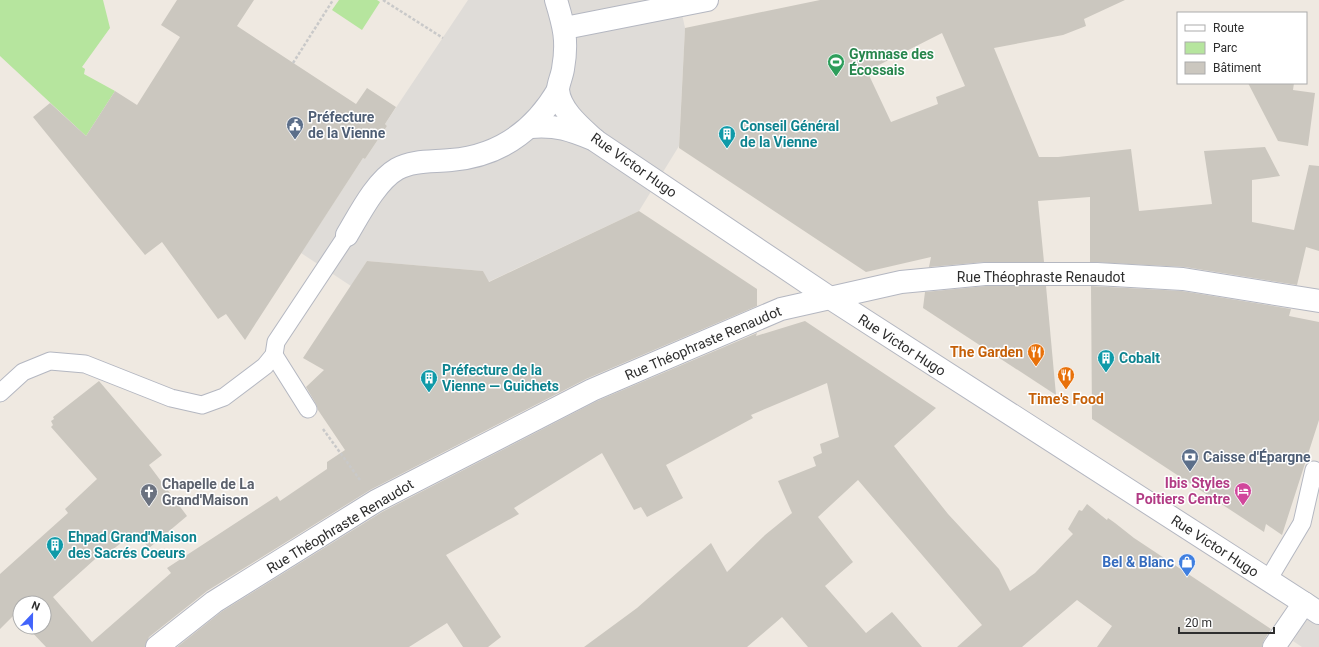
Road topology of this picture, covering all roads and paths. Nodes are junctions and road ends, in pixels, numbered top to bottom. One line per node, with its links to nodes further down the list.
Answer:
1 (333, 0): 7 (path)
2 (383, 0): 6 (path)
3 (556, 0): 5 (street)
4 (707, 0): 5 (street)
5 (565, 28): 8 (street)
6 (443, 38)
7 (293, 63)
8 (558, 90): 9 (street); 10 (street, Rue Victor Hugo)
9 (531, 127): 10 (street); 11 (street)
10 (596, 141): 12 (street, Rue Victor Hugo)
11 (347, 234): 14 (lane)
12 (830, 298): 13 (street, Rue Théophraste Renaudot); 19 (street, Rue Théophraste Renaudot); 20 (street, Rue Victor Hugo)
13 (1319, 300)
14 (274, 355): 15 (lane); 16 (lane)
15 (0, 393)
16 (308, 409)
17 (321, 427): 19 (path)
18 (1314, 470): 20 (lane)
19 (376, 501): 22 (street, Rue Théophraste Renaudot)
20 (1268, 580): 21 (street, Rue Victor Hugo)
21 (1311, 608): 23 (street)
22 (157, 647)
23 (1274, 647)

